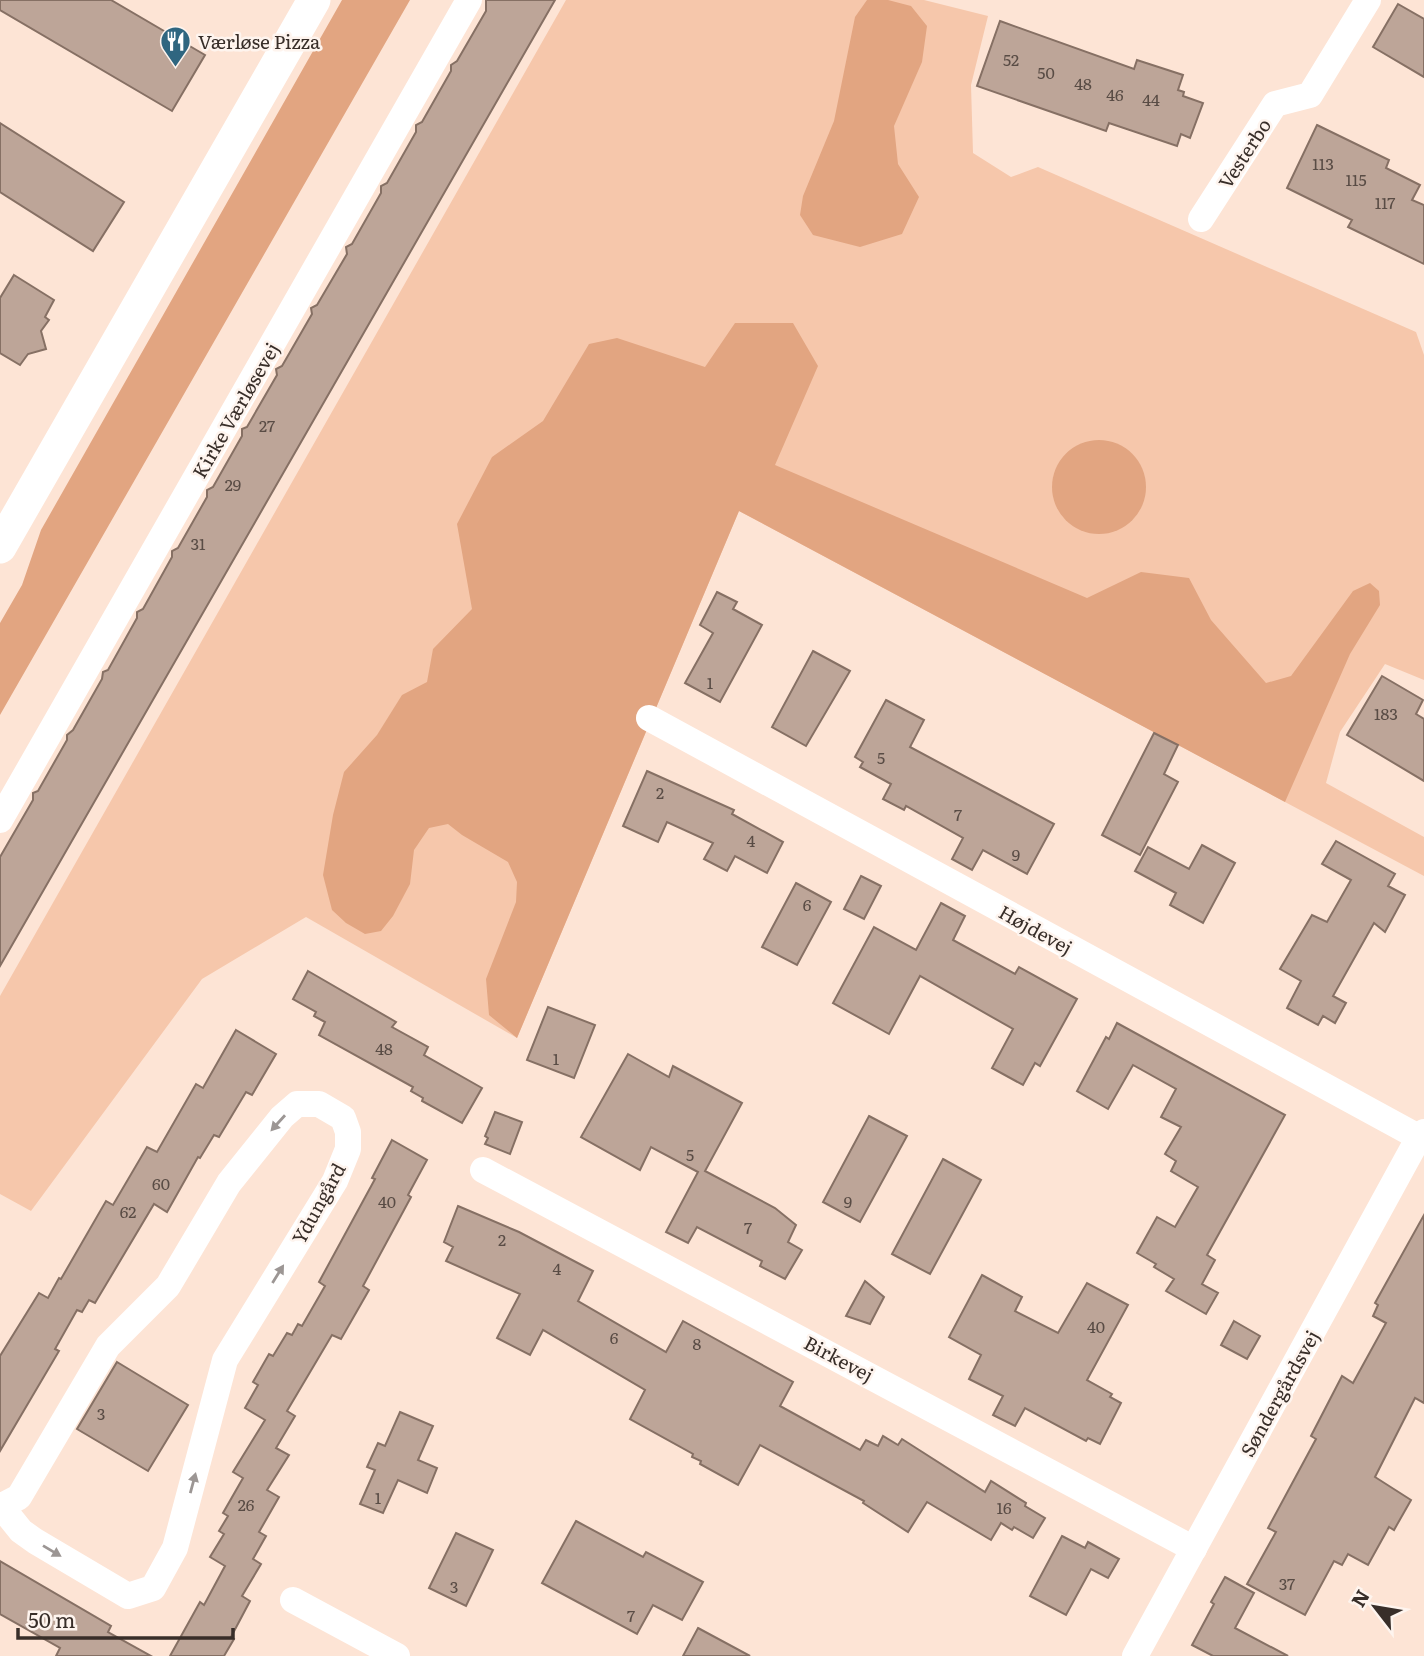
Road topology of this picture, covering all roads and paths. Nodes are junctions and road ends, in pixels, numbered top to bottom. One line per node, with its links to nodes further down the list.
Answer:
1 (314, 0): 5 (street)
2 (469, 0): 7 (street, Kirke Værløsevej)
3 (1368, 0): 4 (street, Vesterbo)
4 (1201, 219)
5 (0, 547)
6 (649, 718): 8 (street, Højdevej)
7 (0, 820)
8 (1422, 1136): 11 (street, Søndergårdsvej)
9 (482, 1170): 11 (street, Birkevej)
10 (1, 1506): 10 (street, Ydungård, one-way to 10)
11 (1194, 1549): 14 (street, Søndergårdsvej)
12 (293, 1600): 13 (street)
13 (397, 1656)
14 (1135, 1656)

